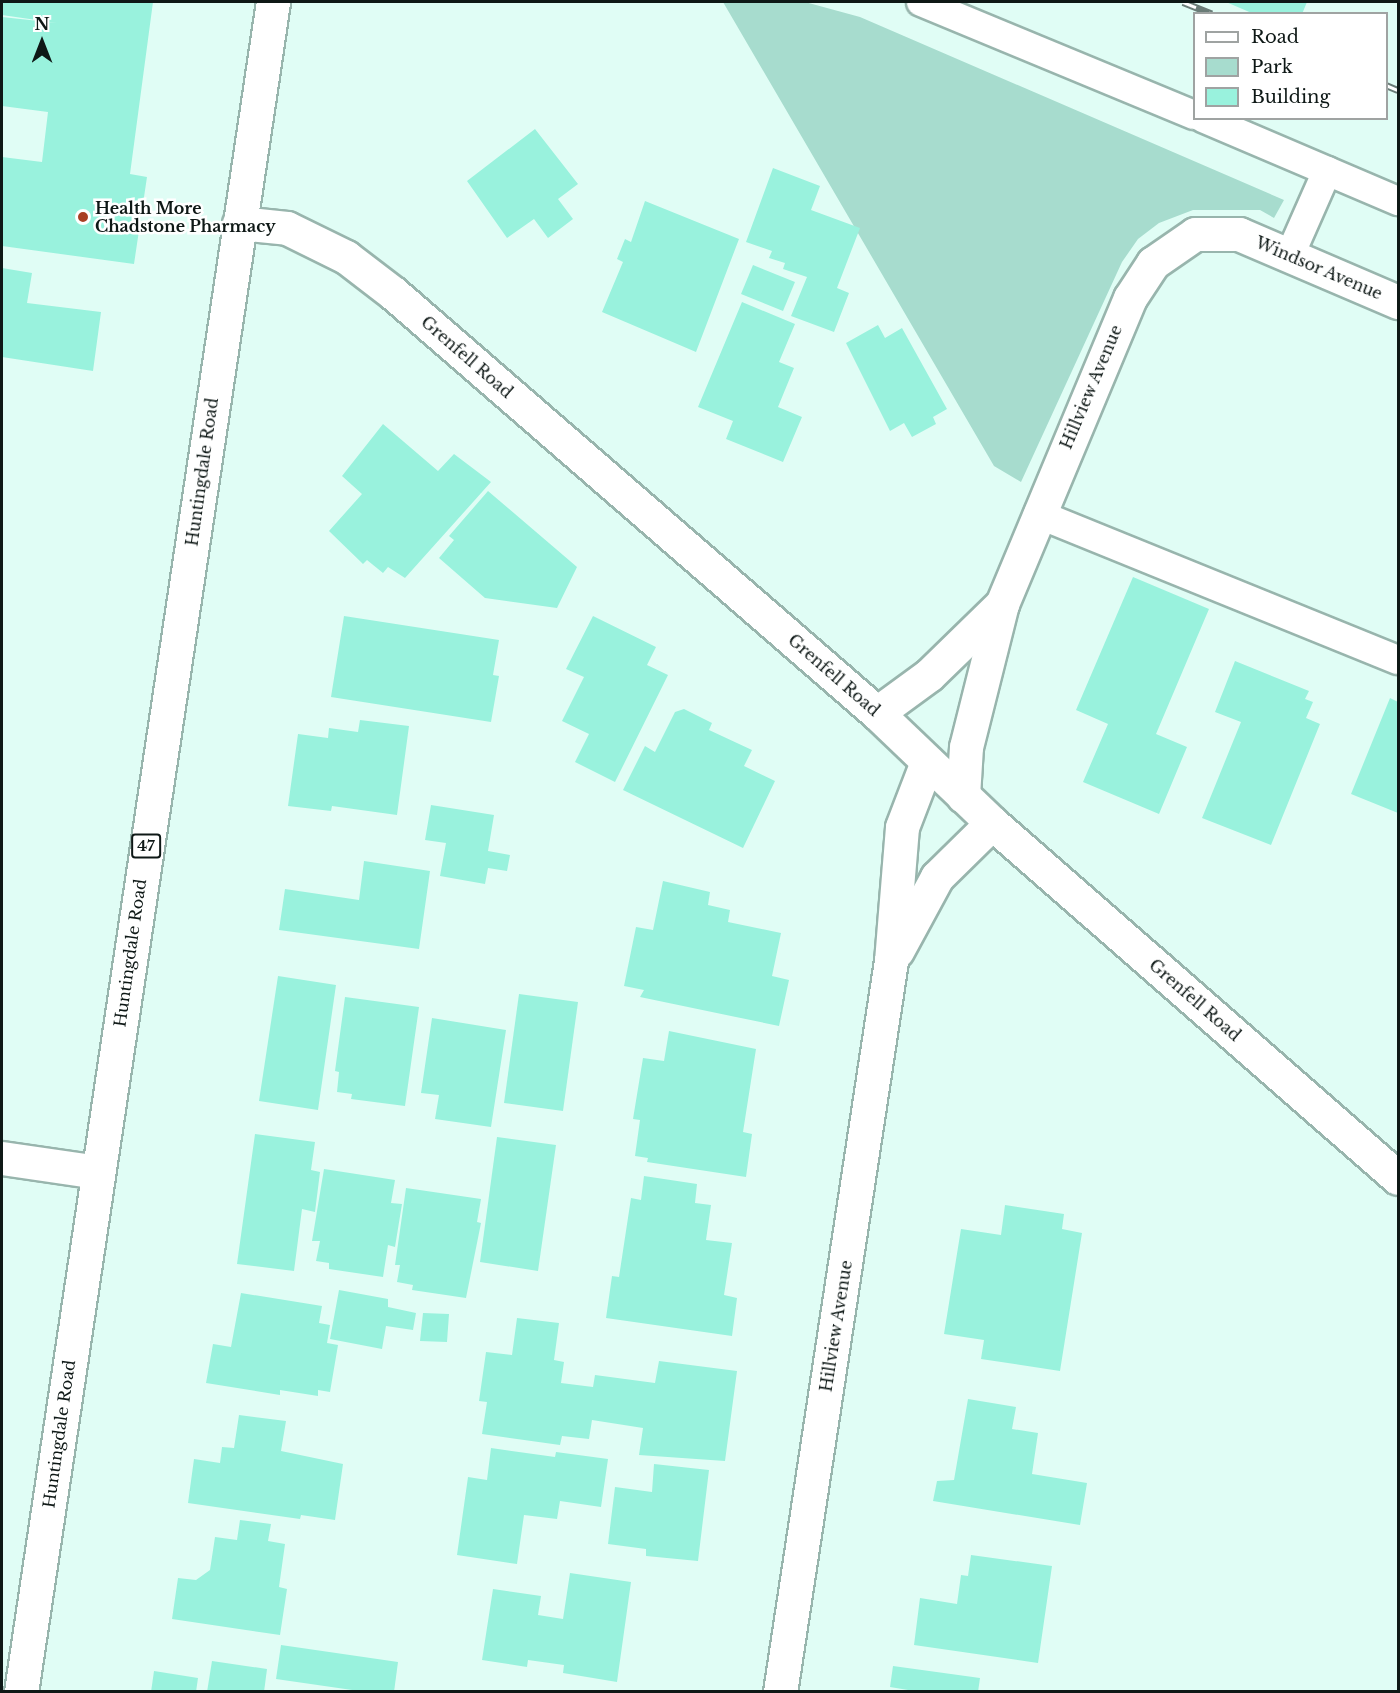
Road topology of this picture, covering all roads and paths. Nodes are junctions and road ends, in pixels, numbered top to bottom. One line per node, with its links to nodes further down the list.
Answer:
1 (273, 2): 7 (street, Huntingdale Road / 47)
2 (921, 2): 3 (lane)
3 (1193, 115)
4 (1208, 120): 5 (lane)
5 (1327, 171): 6 (lane); 9 (lane)
6 (1398, 201)
7 (239, 223): 14 (street, Grenfell Road); 20 (street, Huntingdale Road / 47)
8 (1239, 234): 9 (street, Windsor Avenue); 11 (street, Hillview Avenue)
9 (1290, 255): 10 (street, Windsor Avenue)
10 (1398, 302)
11 (1038, 514): 12 (street, Hillview Avenue); 13 (lane)
12 (1002, 604): 14 (street, Hillview Avenue); 16 (street, Hillview Avenue)
13 (1398, 660)
14 (877, 713): 15 (street, Grenfell Road)
15 (927, 762): 16 (street, Grenfell Road); 18 (street, Hillview Avenue)
16 (963, 796): 17 (street, Grenfell Road)
17 (992, 823): 18 (street, Hillview Avenue); 21 (street, Grenfell Road)
18 (891, 961): 23 (street, Hillview Avenue)
19 (2, 1158): 20 (street)
20 (98, 1172): 22 (street, Huntingdale Road / 47)
21 (1398, 1178)
22 (21, 1692)
23 (780, 1692)

